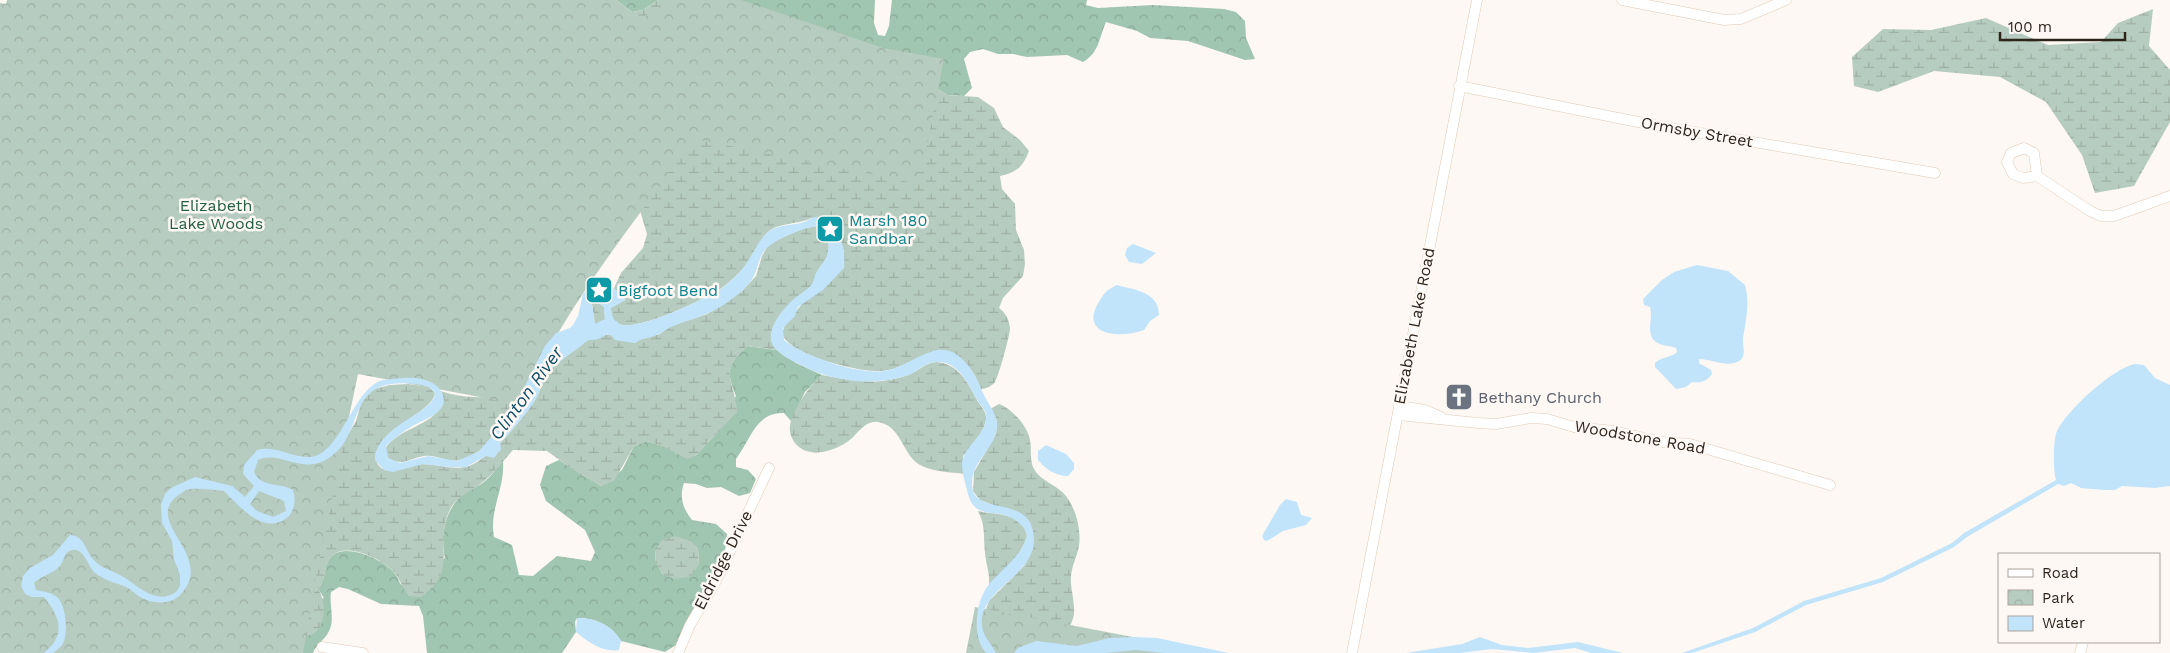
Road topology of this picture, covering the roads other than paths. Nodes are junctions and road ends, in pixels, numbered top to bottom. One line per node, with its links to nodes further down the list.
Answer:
1 (1477, 0): 6 (street, Elizabeth Lake Road)
2 (1622, 0): 4 (street)
3 (1786, 0): 5 (street)
4 (1654, 3): 5 (street)
5 (1771, 3)
6 (1459, 86): 7 (street, Ormsby Street); 10 (street, Elizabeth Lake Road)
7 (1935, 173)
8 (2037, 176): 9 (street)
9 (2170, 196)
10 (1399, 410): 12 (street, Woodstone Road); 16 (street, Elizabeth Lake Road)
11 (769, 468): 15 (street, Eldridge Drive)
12 (1830, 485)
13 (322, 646): 14 (street)
14 (362, 653)
15 (678, 653)
16 (1352, 653)

